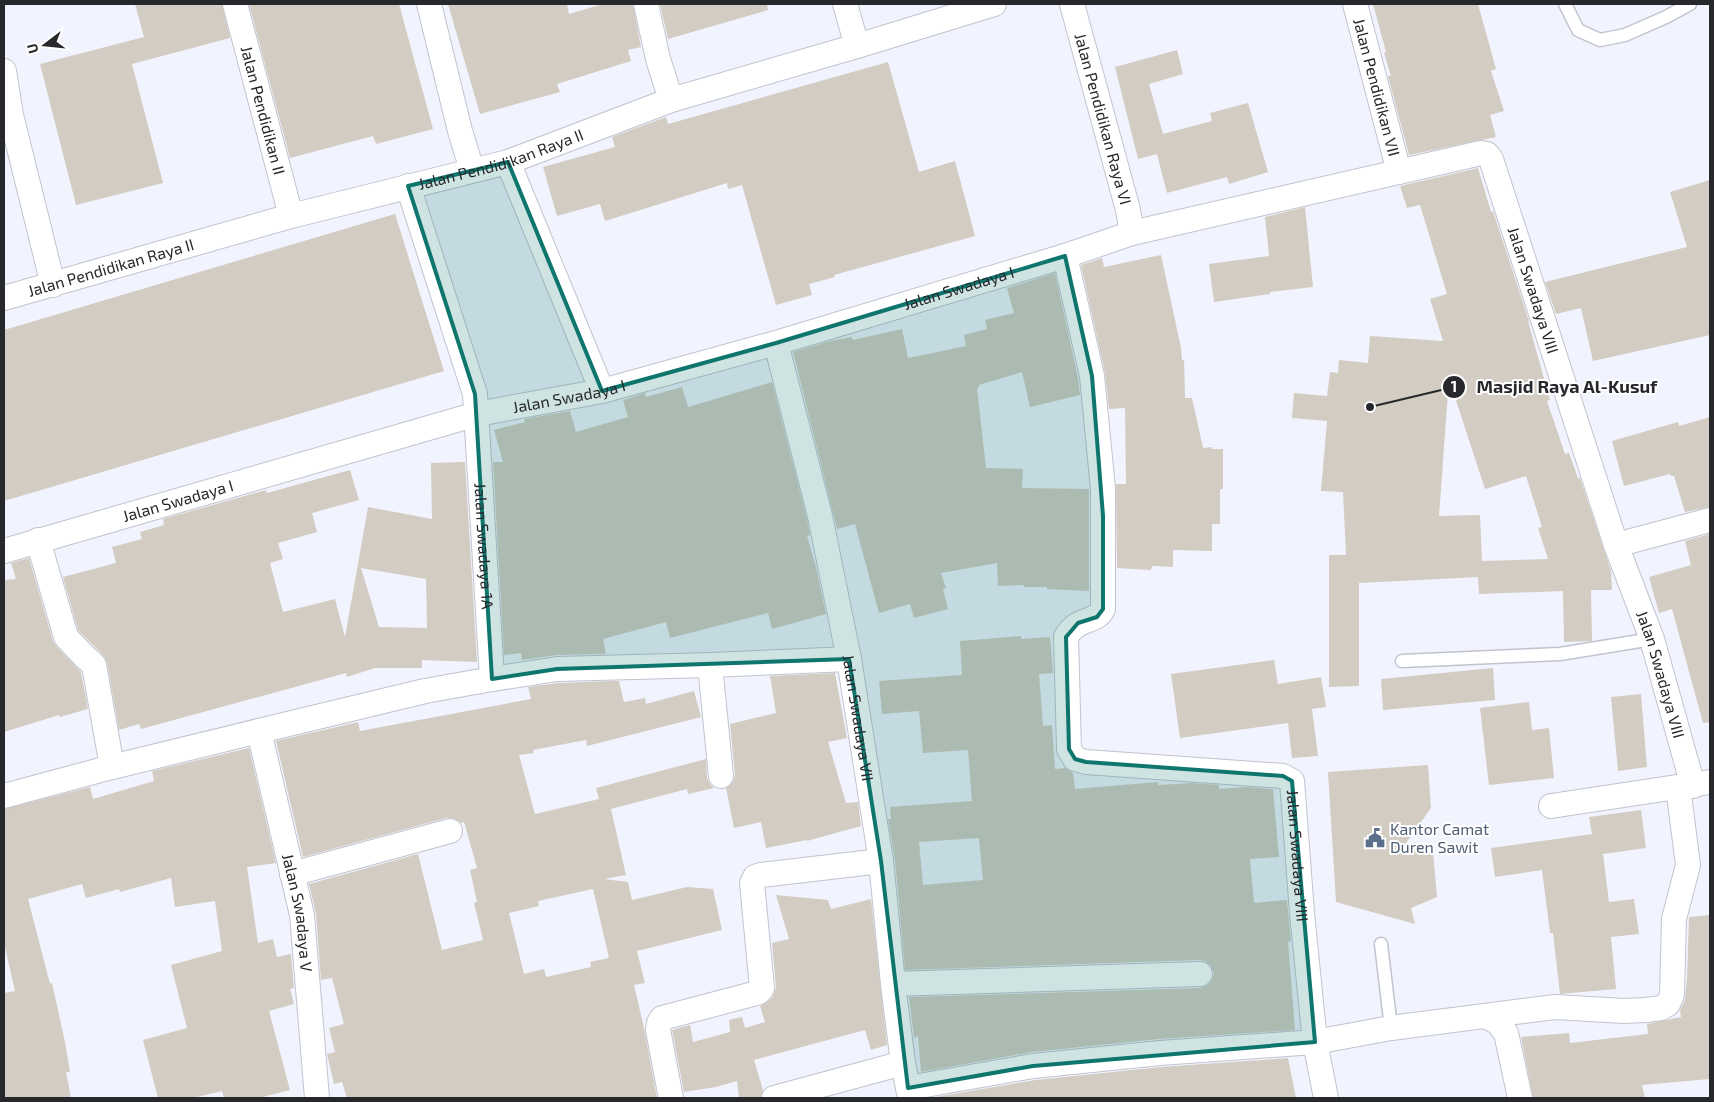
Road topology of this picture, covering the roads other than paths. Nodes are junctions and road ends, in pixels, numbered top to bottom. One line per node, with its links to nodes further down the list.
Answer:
1 (235, 4): 17 (street, Jalan Pendidikan II)
2 (429, 4): 14 (street)
3 (646, 4): 12 (street)
4 (844, 4): 10 (street)
5 (994, 4): 10 (street, Jalan Pendidikan Raya II)
6 (1072, 4): 18 (street, Jalan Pendidikan Raya VI)
7 (1355, 4): 15 (street, Jalan Pendidikan VII)
8 (1565, 4): 9 (lane)
9 (1690, 4)
10 (857, 46): 12 (street, Jalan Pendidikan Raya II)
11 (4, 71): 20 (street)
12 (671, 100): 13 (street, Jalan Pendidikan Raya II)
13 (508, 162): 14 (street, Jalan Pendidikan Raya II); 23 (street)
14 (472, 170): 16 (street, Jalan Pendidikan Raya II)
15 (1400, 172): 18 (street, Jalan Swadaya VIII); 27 (street, Jalan Swadaya VIII)
16 (408, 186): 17 (street, Jalan Pendidikan Raya II); 24 (street, Jalan Swadaya 1A)
17 (291, 216): 20 (street, Jalan Pendidikan Raya II)
18 (1132, 233): 19 (street, Jalan Swadaya I)
19 (1065, 256): 22 (street, Jalan Swadaya I); 48 (street, Jalan Swadaya VIII)
20 (53, 285): 21 (street, Jalan Pendidikan Raya II)
21 (4, 298)
22 (776, 343): 23 (street, Jalan Swadaya I); 30 (street, Jalan Swadaya VII)
23 (602, 390): 24 (street, Jalan Swadaya I)
24 (477, 414): 26 (street, Jalan Swadaya I); 33 (street, Jalan Swadaya 1A)
25 (1710, 520): 27 (street)
26 (38, 540): 28 (street, Jalan Swadaya I); 35 (street)
27 (1616, 545): 29 (street, Jalan Swadaya VIII)
28 (4, 550)
29 (1652, 639): 31 (lane); 37 (street, Jalan Swadaya VIII)
30 (849, 659): 32 (street); 41 (street, Jalan Swadaya VII)
31 (1402, 661)
32 (710, 665): 33 (street); 36 (street)
33 (492, 679): 34 (street)
34 (259, 731): 35 (street); 42 (street, Jalan Swadaya V)
35 (112, 767): 38 (street)
36 (722, 776)
37 (1694, 785): 39 (street); 46 (street, Jalan Swadaya VIII)
38 (4, 796)
39 (1551, 806)
40 (450, 831): 42 (street)
41 (880, 861): 45 (street, Jalan Swadaya VII); 52 (street)
42 (292, 874): 51 (street, Jalan Swadaya V)
43 (1380, 944): 47 (lane)
44 (1200, 974): 45 (street)
45 (892, 984): 49 (street, Jalan Swadaya VII)
46 (1491, 1015): 47 (street); 55 (street)
47 (1391, 1028): 48 (street)
48 (1315, 1042): 50 (street); 54 (street, Jalan Swadaya VIII)
49 (903, 1064): 50 (street, Jalan Swadaya VII); 53 (street)
50 (909, 1093)
51 (317, 1098)
52 (671, 1098)
53 (774, 1098)
54 (1326, 1098)
55 (1520, 1098)

